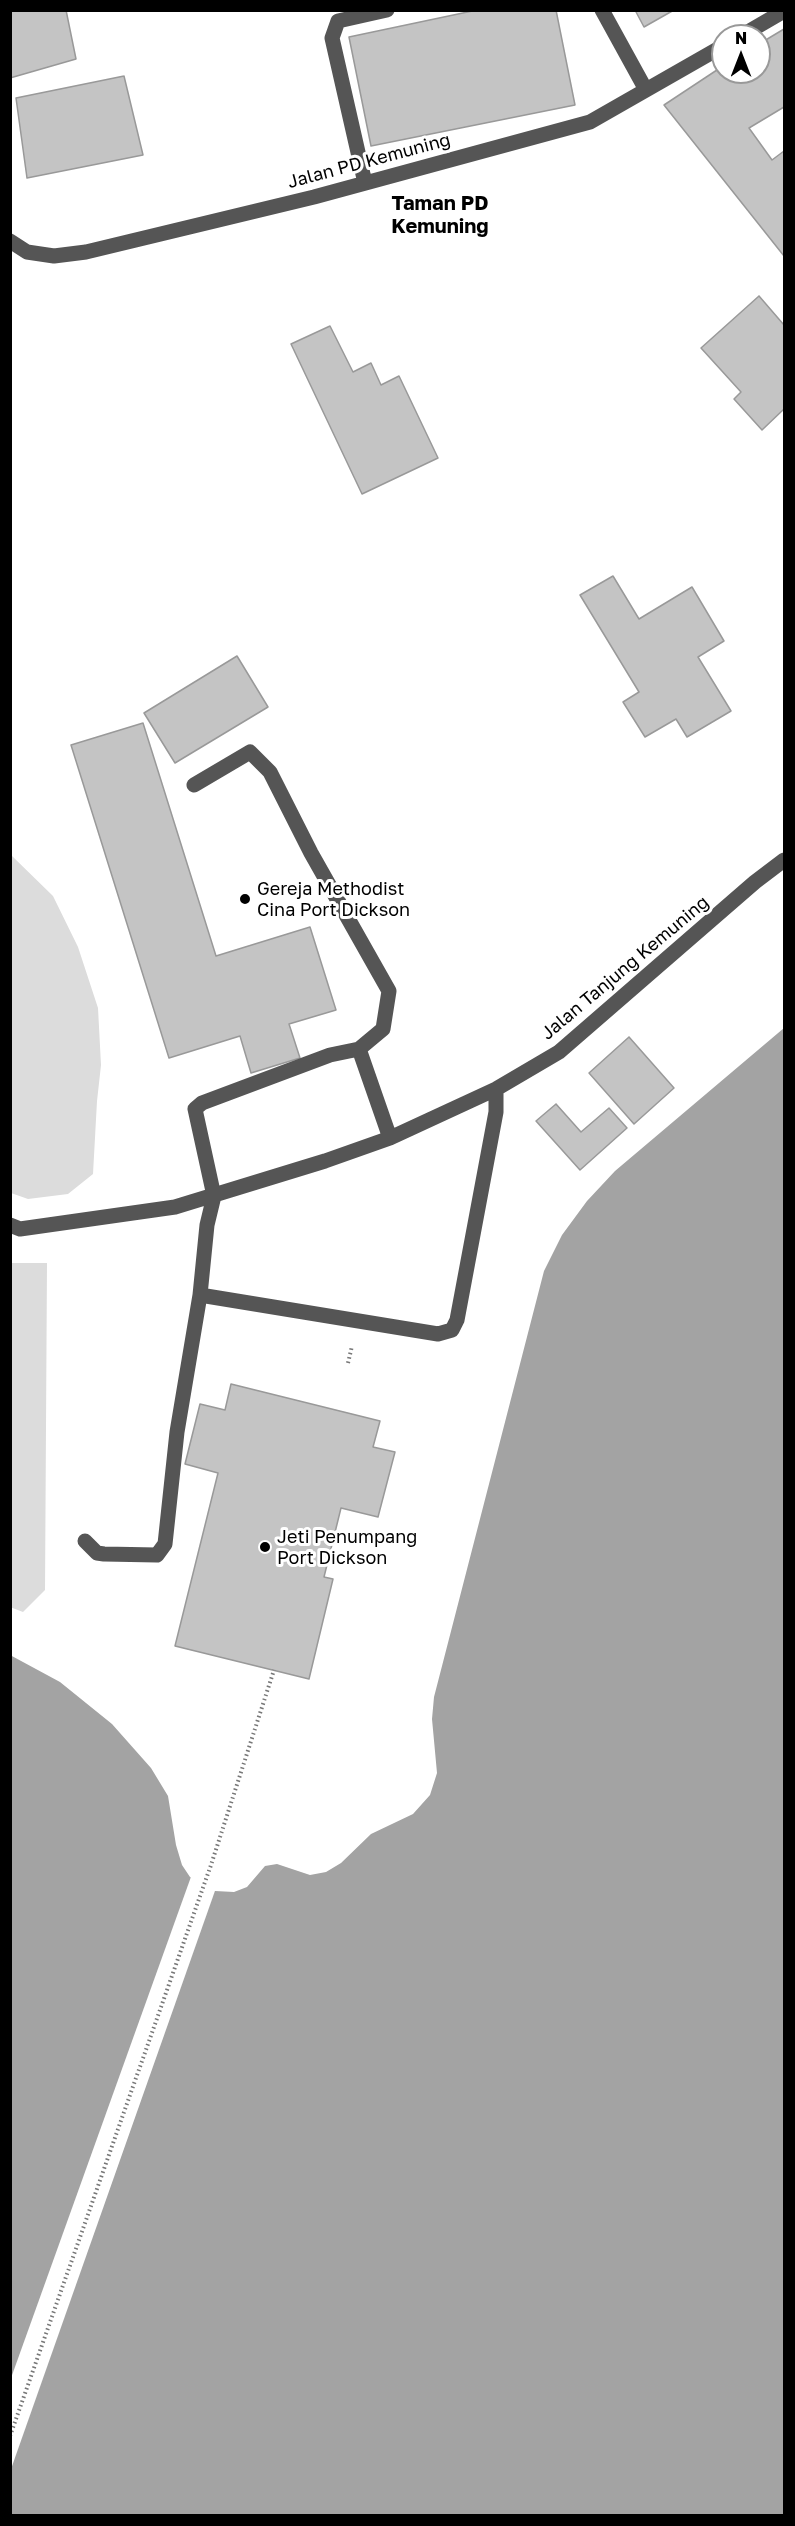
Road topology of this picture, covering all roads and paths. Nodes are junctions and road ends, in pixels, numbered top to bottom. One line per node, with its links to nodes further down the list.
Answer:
1 (387, 10): 7 (street)
2 (602, 10): 6 (street)
3 (784, 11): 4 (street)
4 (762, 24)
5 (711, 53): 6 (street, Jalan PD Kemuning)
6 (646, 90): 7 (street, Jalan PD Kemuning)
7 (365, 183): 8 (street, Jalan PD Kemuning)
8 (10, 241)
9 (194, 785): 11 (street)
10 (784, 860): 12 (street, Jalan Tanjung Kemuning)
11 (359, 1049): 13 (street); 14 (street)
12 (496, 1089): 13 (street, Jalan Tanjung Kemuning); 16 (street)
13 (390, 1138): 14 (street, Jalan Tanjung Kemuning)
14 (214, 1196): 15 (street, Jalan Tanjung Kemuning); 16 (street)
15 (10, 1225)
16 (200, 1295): 17 (street)
17 (85, 1541)
18 (274, 1670): 19 (path)
19 (10, 2436)

